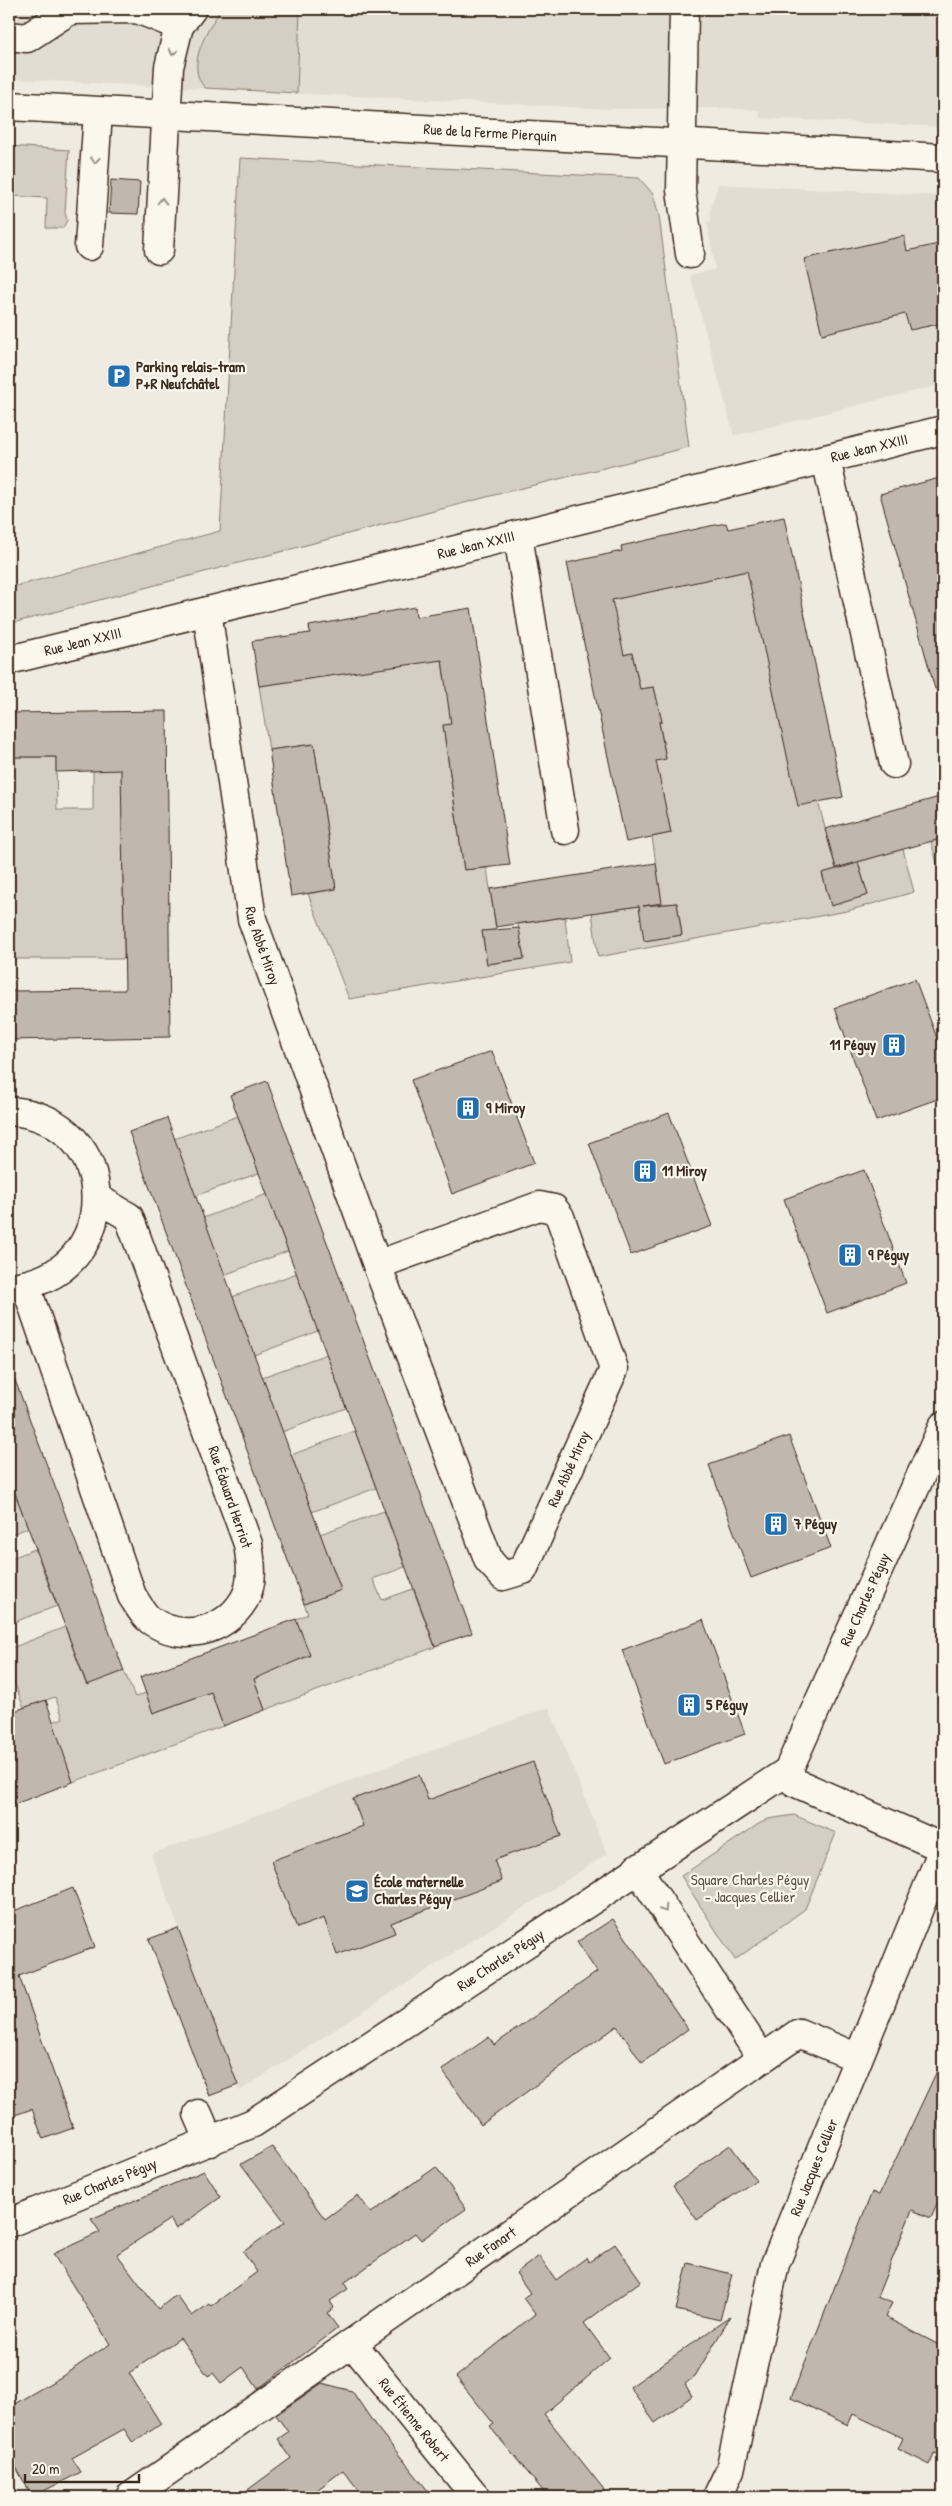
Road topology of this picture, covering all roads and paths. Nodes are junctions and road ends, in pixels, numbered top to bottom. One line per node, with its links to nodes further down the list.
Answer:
1 (684, 9): 7 (street)
2 (186, 18): 3 (street); 6 (street, one-way to 6)
3 (9, 36)
4 (9, 106): 5 (street, Rue de la Ferme Pierquin)
5 (98, 112): 6 (street, Rue de la Ferme Pierquin); 9 (street, one-way to 9)
6 (165, 115): 7 (street, Rue de la Ferme Pierquin); 10 (street, one-way to 6)
7 (681, 144): 8 (street, Rue de la Ferme Pierquin); 11 (street)
8 (943, 158)
9 (89, 246)
10 (160, 250)
11 (690, 254)
12 (943, 430): 13 (street, Rue Jean XXIII)
13 (826, 459): 14 (street, Rue Jean XXIII); 17 (street)
14 (518, 535): 15 (street, Rue Jean XXIII); 18 (street)
15 (207, 611): 16 (street, Rue Jean XXIII); 21 (street, Rue Abbé Miroy)
16 (9, 660)
17 (894, 764)
18 (565, 830)
19 (9, 1111): 20 (street, Rue Édouard Herriot)
20 (97, 1198): 22 (street, Rue Édouard Herriot); 22 (street, Rue Édouard Herriot)
21 (377, 1265): 21 (street, Rue Abbé Miroy)
22 (17, 1287)
23 (943, 1426): 24 (street, Rue Charles Péguy)
24 (788, 1771): 25 (street); 26 (street, Rue Charles Péguy)
25 (943, 1849): 28 (street, Rue Jacques Cellier)
26 (637, 1868): 27 (street, one-way to 27); 30 (street, Rue Charles Péguy)
27 (761, 2057): 28 (street, Rue Fanart); 32 (street, Rue Fanart)
28 (858, 2058): 35 (street, Rue Jacques Cellier)
29 (198, 2114): 30 (street)
30 (210, 2142): 31 (street, Rue Charles Péguy)
31 (9, 2223)
32 (352, 2343): 33 (street, Rue Fanart); 34 (street, Rue Étienne Robert)
33 (130, 2497)
34 (476, 2497)
35 (718, 2497)

